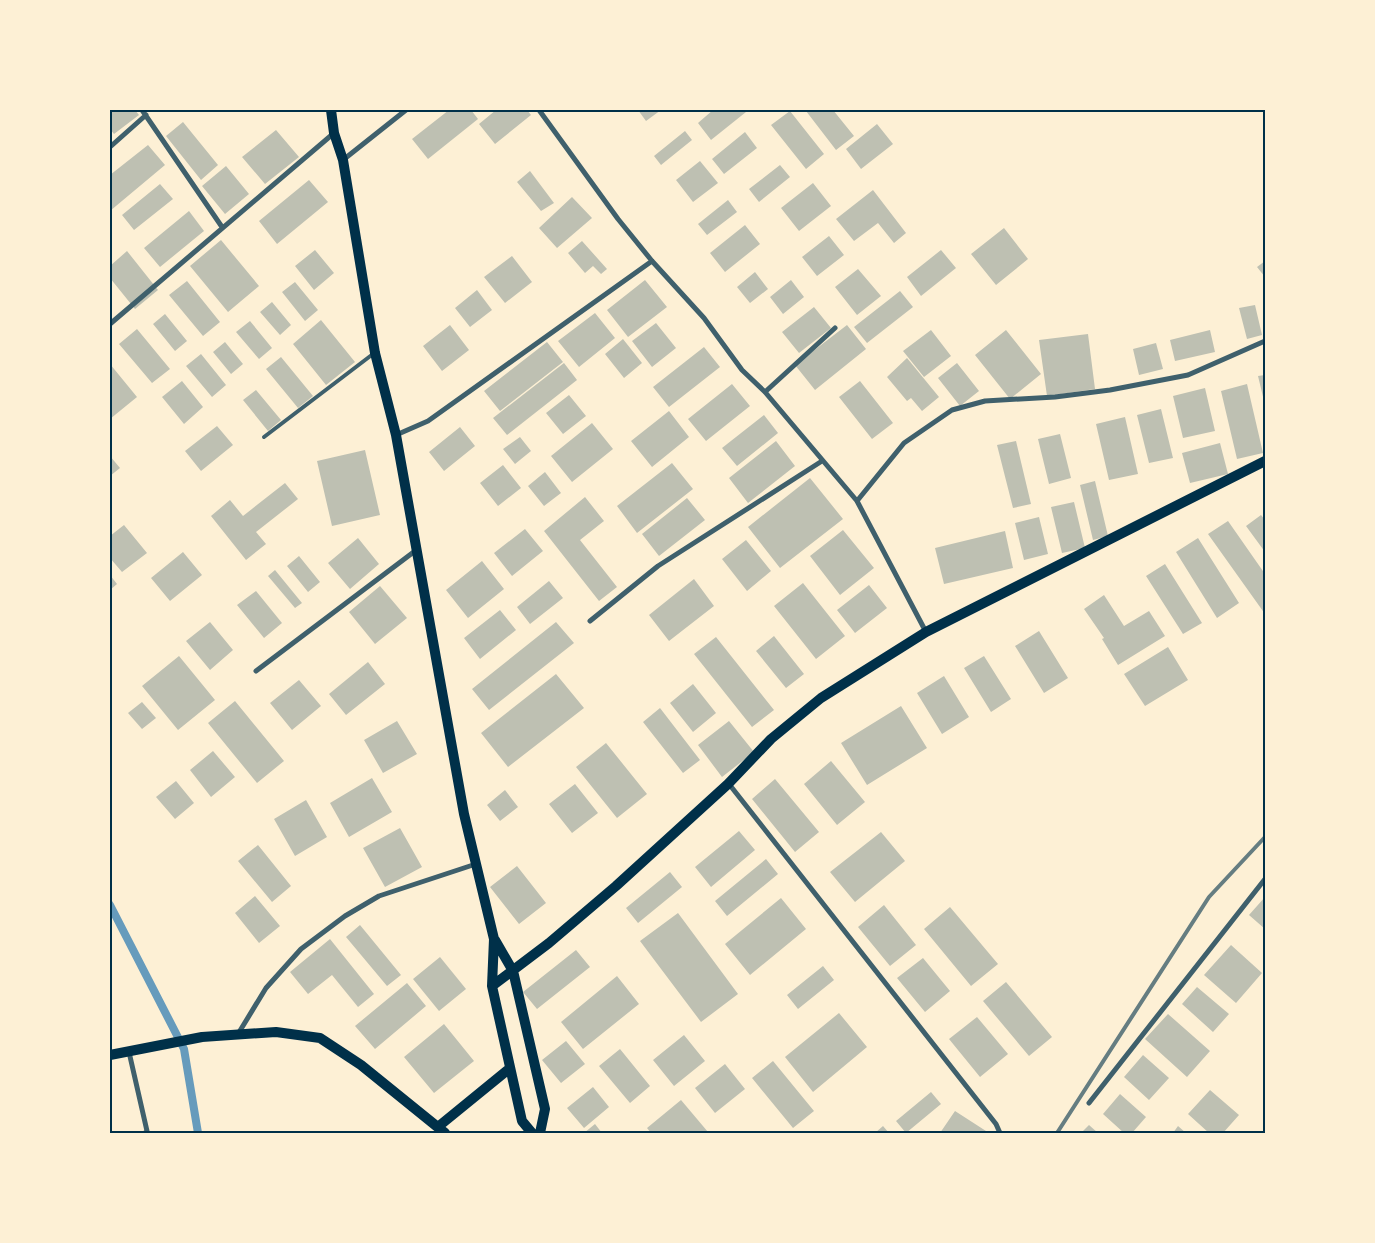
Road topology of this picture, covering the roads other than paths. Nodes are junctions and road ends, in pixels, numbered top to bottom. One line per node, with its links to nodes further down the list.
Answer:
1 (142, 110): 5 (street)
2 (331, 110): 6 (main road)
3 (406, 110): 8 (street)
4 (539, 110): 10 (street)
5 (146, 115): 7 (street); 9 (street)
6 (334, 133): 8 (main road); 9 (street)
7 (110, 147)
8 (344, 160): 14 (main road)
9 (222, 227): 11 (street)
10 (652, 262): 15 (street); 16 (street)
11 (110, 324)
12 (835, 328): 15 (street)
13 (1265, 341): 20 (street)
14 (375, 353): 16 (main road); 17 (lane)
15 (765, 392): 18 (street)
16 (396, 435): 21 (main road)
17 (264, 437)
18 (822, 461): 20 (street); 22 (street)
19 (1265, 461): 23 (main road)
20 (857, 501): 23 (street)
21 (415, 551): 24 (street); 26 (main road)
22 (590, 621)
23 (926, 632): 25 (main road)
24 (256, 671)
25 (728, 784): 29 (main road); 40 (street)
26 (476, 864): 28 (main road); 31 (street)
27 (1265, 879): 35 (street)
28 (494, 939): 29 (main road); 30 (main road)
29 (513, 971): 30 (main road); 39 (main road)
30 (492, 986): 34 (main road)
31 (238, 1034): 32 (main road); 36 (main road)
32 (128, 1051): 33 (main road); 37 (street)
33 (111, 1055)
34 (510, 1068): 36 (main road); 38 (main road)
35 (1089, 1103)
36 (442, 1130)
37 (145, 1133)
38 (532, 1133)
39 (540, 1133)
40 (1000, 1133)

